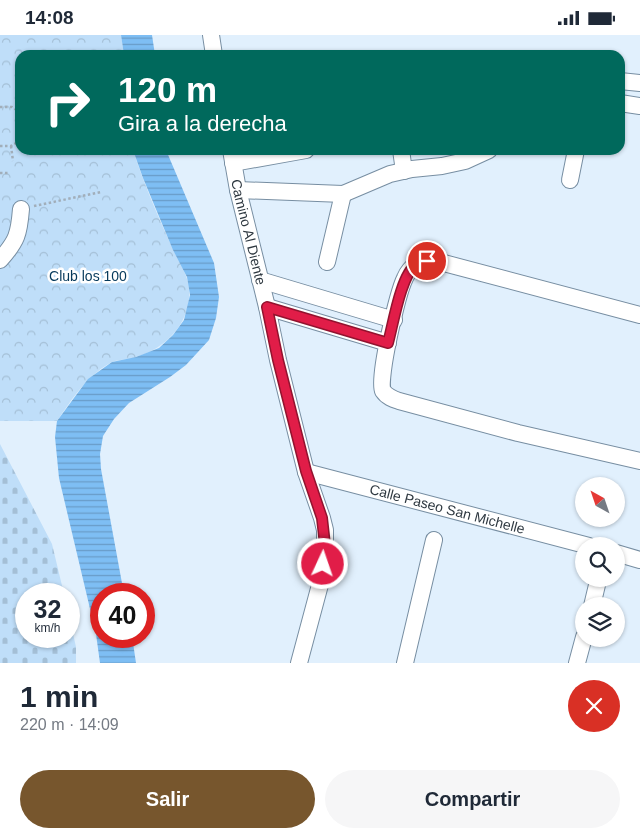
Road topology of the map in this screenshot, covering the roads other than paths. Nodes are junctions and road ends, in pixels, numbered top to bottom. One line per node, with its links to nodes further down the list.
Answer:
1 (211, 35): 2 (street)
2 (213, 50)
3 (625, 82): 4 (street)
4 (640, 83)
5 (625, 104): 6 (street)
6 (640, 105)
7 (253, 155): 11 (street)
8 (402, 155): 12 (street)
9 (478, 155): 12 (street)
10 (575, 155): 13 (street)
11 (232, 157): 14 (street, Camino Al Diente)
12 (404, 171): 15 (street)
13 (570, 181)
14 (238, 190): 15 (street); 19 (street, Camino Al Diente)
15 (343, 194): 18 (street)
16 (21, 209): 17 (street)
17 (0, 260)
18 (326, 262)
19 (260, 280): 20 (street, Camino Al Diente); 22 (street)
20 (267, 307): 23 (street); 25 (street, Camino Al Diente)
21 (640, 315): 22 (street)
22 (394, 320): 23 (street)
23 (388, 343): 24 (street)
24 (640, 461)
25 (306, 471): 27 (street, Calle Paseo San Michelle); 31 (street, Camino Al Diente)
26 (434, 539): 32 (street)
27 (575, 542)
28 (625, 556): 29 (street)
29 (640, 560)
30 (581, 647): 33 (street)
31 (299, 663)
32 (405, 663)
33 (577, 663)

